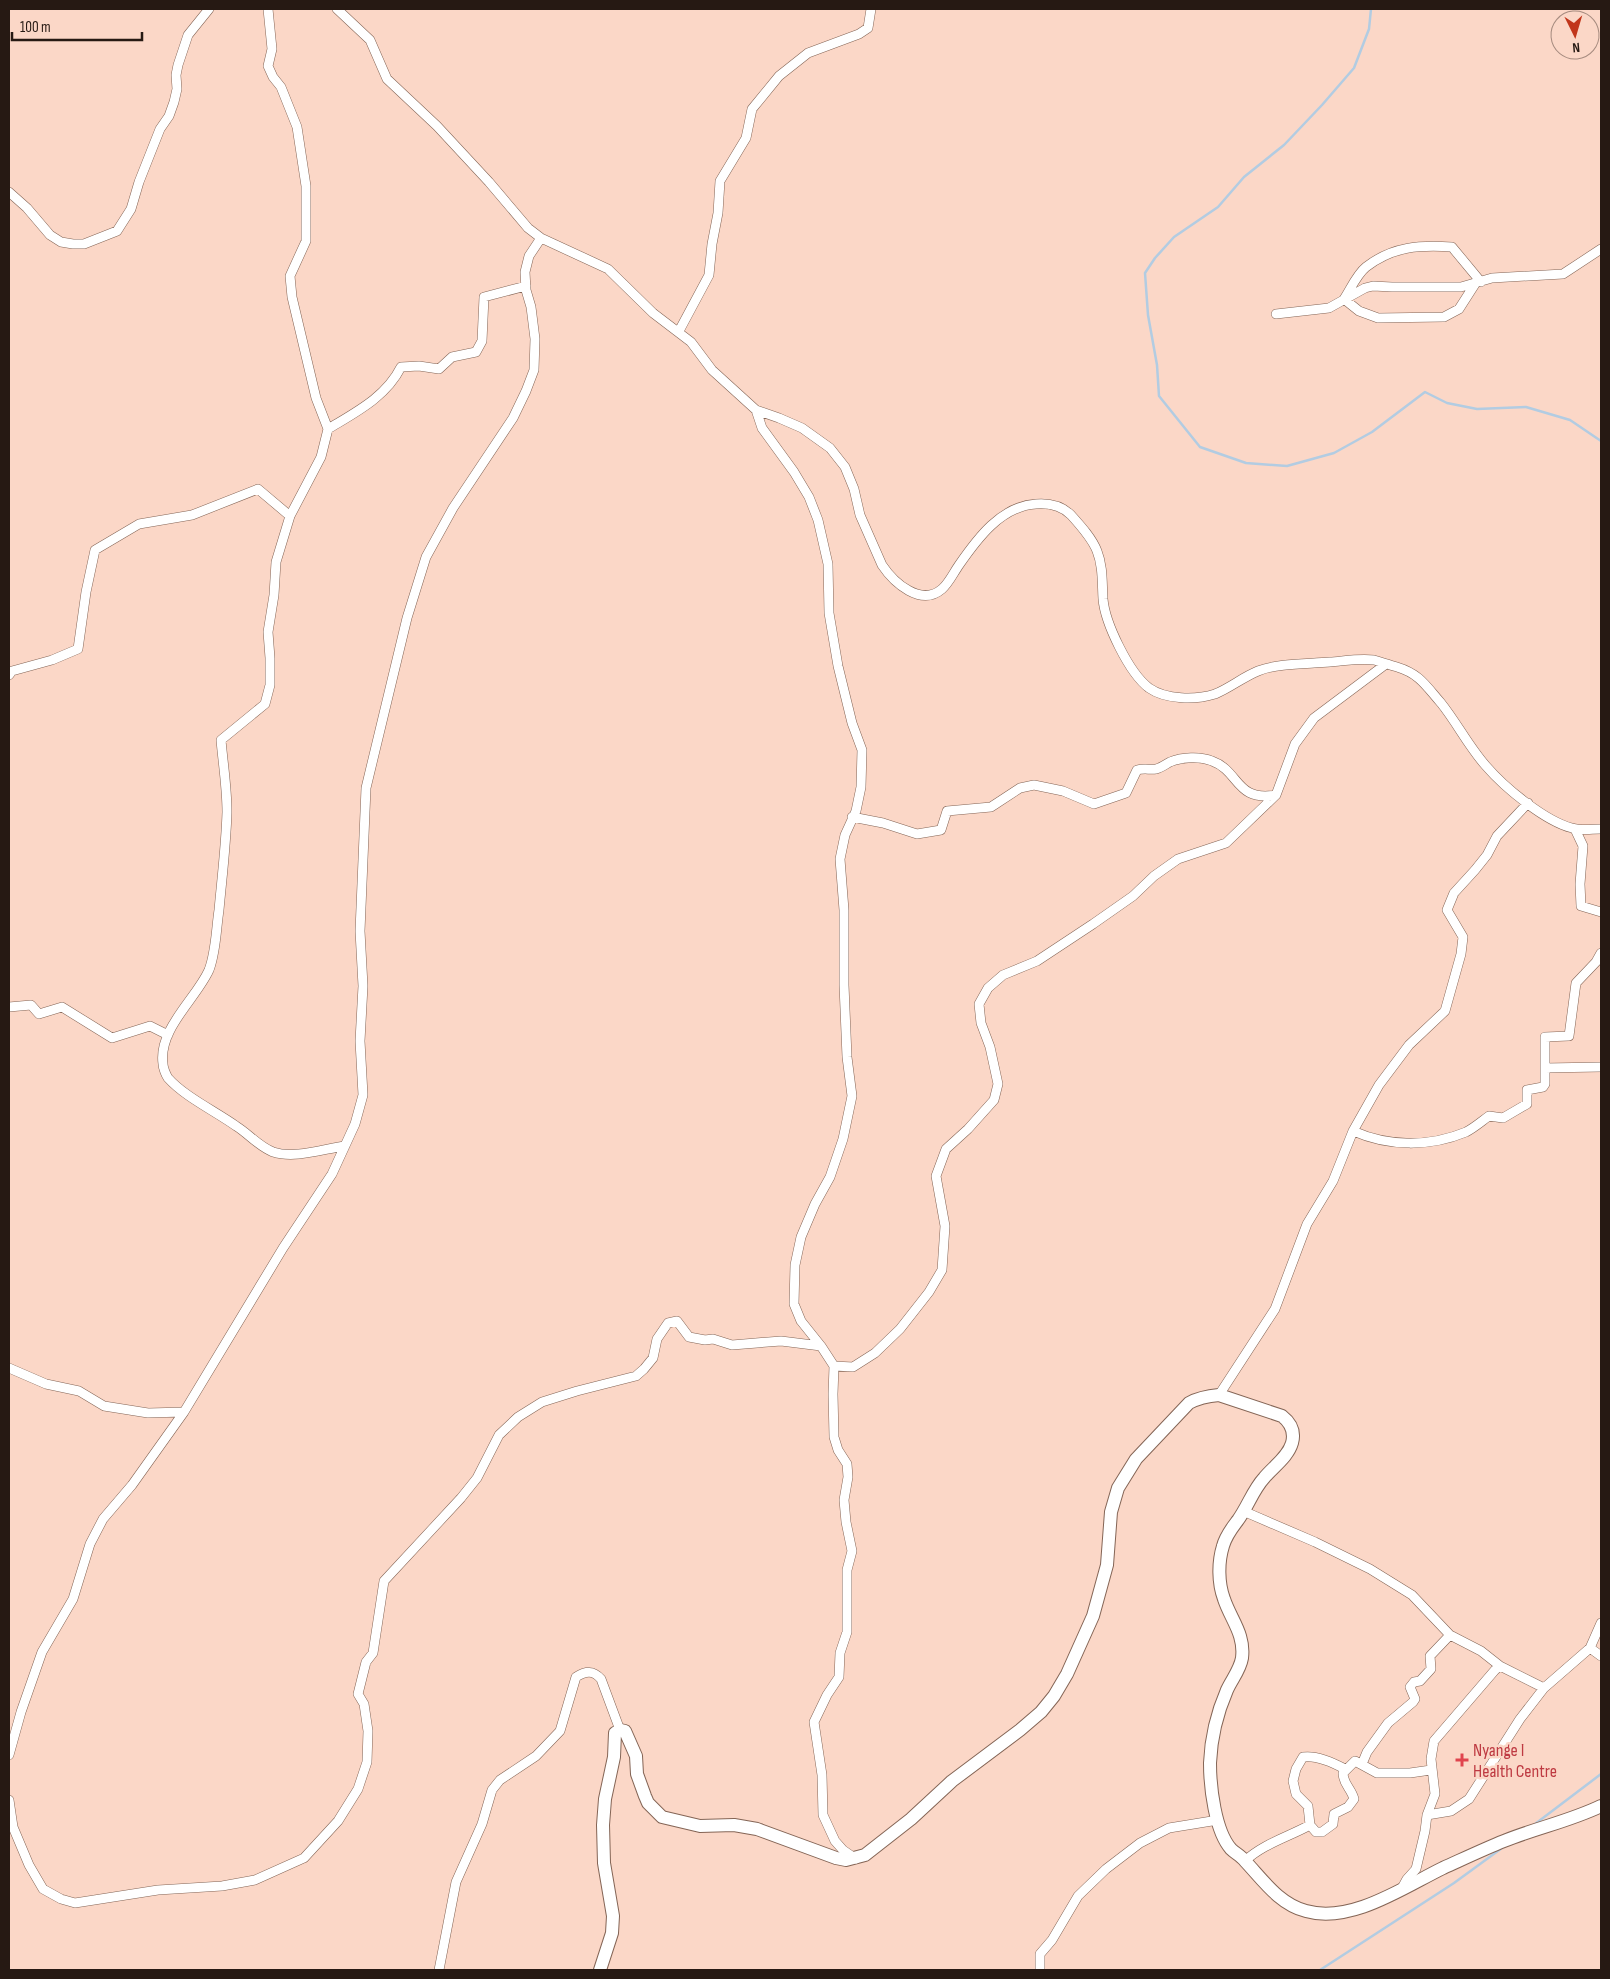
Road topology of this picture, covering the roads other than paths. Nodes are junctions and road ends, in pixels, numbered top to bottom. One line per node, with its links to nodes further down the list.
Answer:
1 (209, 9): 5 (street)
2 (268, 9): 14 (street)
3 (337, 9): 6 (street)
4 (871, 9): 12 (street)
5 (9, 192)
6 (541, 238): 9 (street); 12 (street)
7 (1601, 249): 8 (street)
8 (1478, 283): 10 (street); 10 (street); 10 (street)
9 (526, 286): 14 (street); 30 (street)
10 (1344, 299): 11 (street)
11 (1276, 314)
12 (679, 332): 13 (street)
13 (756, 410): 16 (street); 20 (street)
14 (328, 429): 15 (street)
15 (290, 516): 17 (street); 26 (street)
16 (1386, 664): 18 (street); 19 (street)
17 (9, 676)
18 (1276, 795): 20 (street); 32 (street)
19 (1528, 803): 21 (street); 29 (street)
20 (852, 817): 31 (street)
21 (1575, 829): 22 (street); 23 (street)
22 (1601, 829)
23 (1601, 912)
24 (1601, 952): 28 (street)
25 (9, 1008): 26 (street)
26 (168, 1035): 30 (street)
27 (1601, 1067): 28 (street)
28 (1545, 1068): 29 (street)
29 (1353, 1131): 34 (street)
30 (345, 1146): 35 (street)
31 (821, 1346): 32 (street); 48 (street)
32 (834, 1366): 53 (street)
33 (9, 1368): 35 (street)
34 (1219, 1395): 36 (main road); 53 (main road)
35 (184, 1412): 44 (street)
36 (1243, 1510): 38 (street); 51 (main road)
37 (1601, 1623): 39 (street)
38 (1450, 1635): 41 (street); 45 (street)
39 (1590, 1648): 40 (street); 42 (street)
40 (1601, 1656)
41 (1500, 1666): 42 (street); 47 (street)
42 (1544, 1688): 50 (street)
43 (620, 1730): 53 (main road); 56 (street); 57 (main road)
44 (9, 1755)
45 (1362, 1764): 46 (street); 47 (street)
46 (1345, 1769): 52 (street); 52 (street)
47 (1431, 1770): 50 (street)
48 (9, 1800)
49 (1601, 1806): 55 (main road)
50 (1427, 1815): 55 (street)
51 (1218, 1820): 54 (main road); 58 (street)
52 (1310, 1825): 54 (street)
53 (856, 1859)
54 (1245, 1861): 55 (main road)
55 (1401, 1890)
56 (439, 1970)
57 (600, 1970)
58 (1040, 1970)

